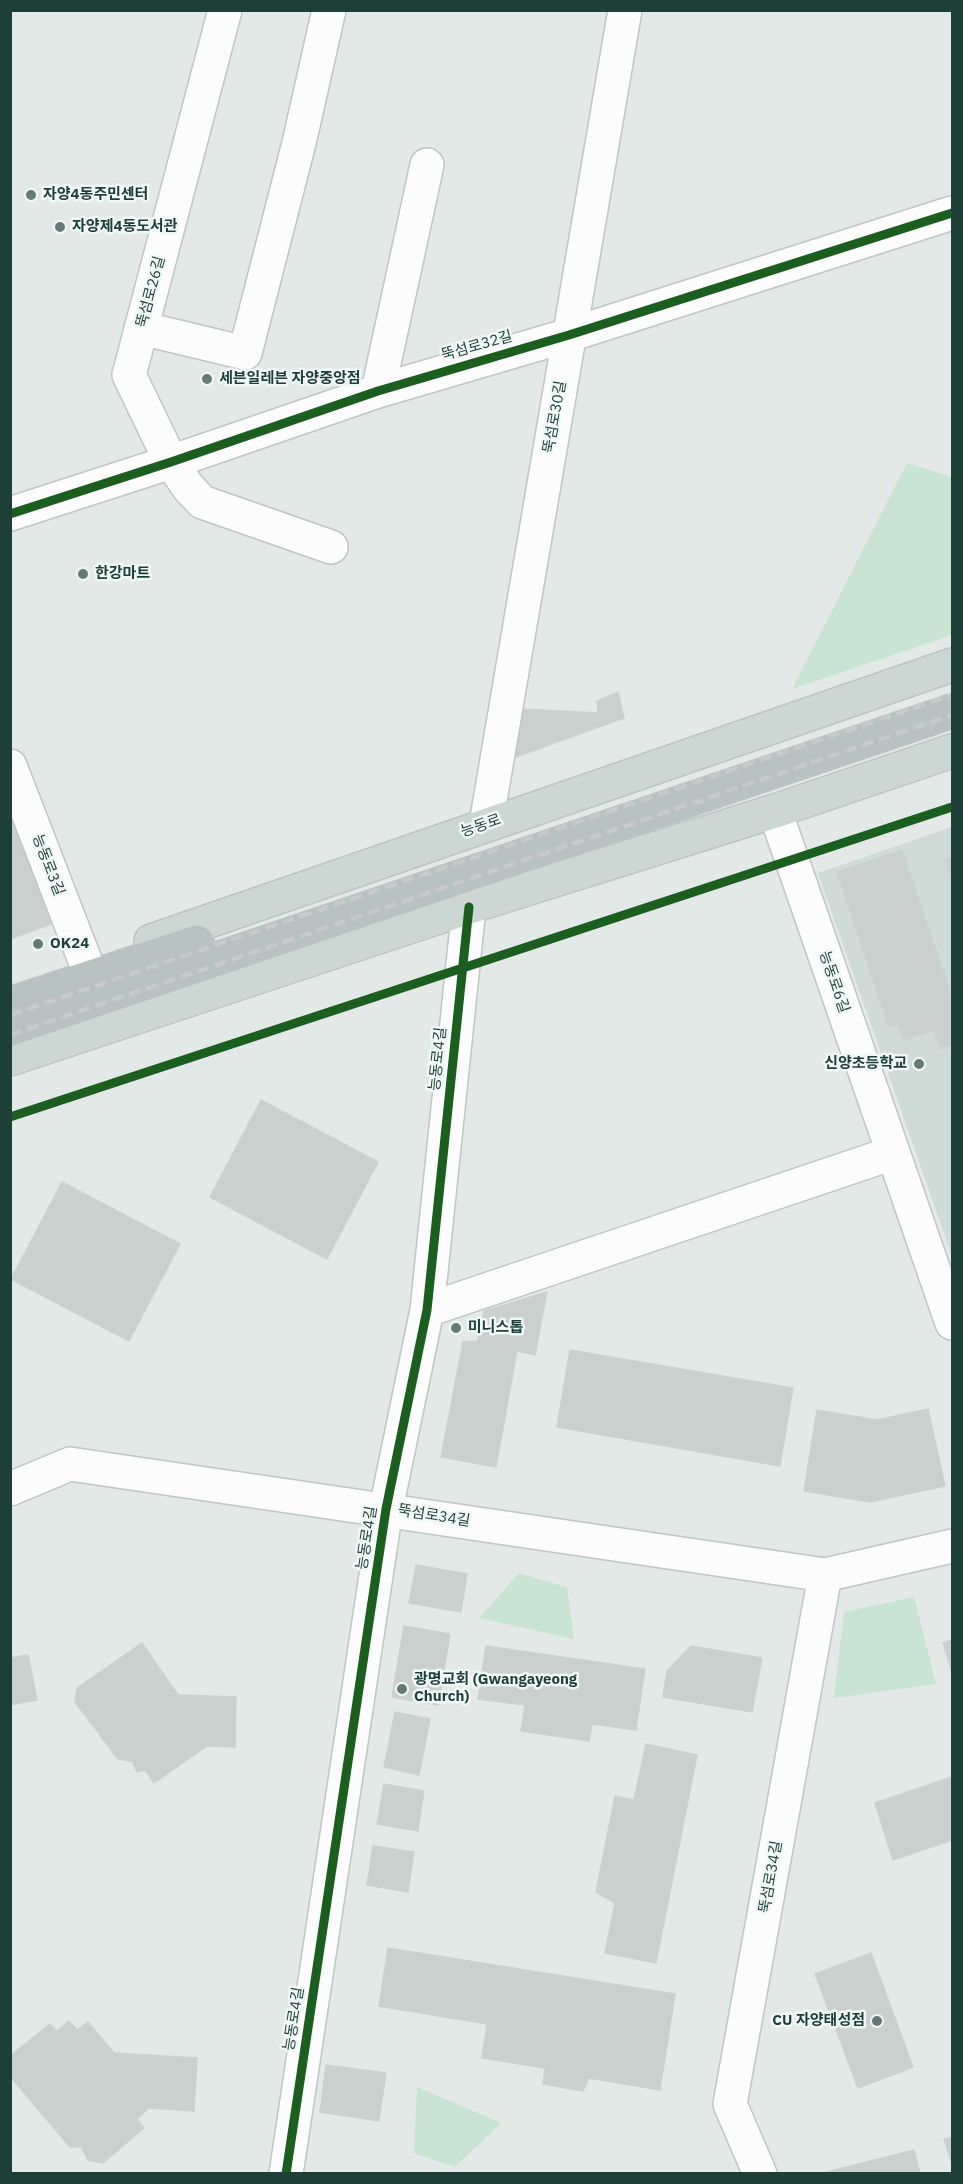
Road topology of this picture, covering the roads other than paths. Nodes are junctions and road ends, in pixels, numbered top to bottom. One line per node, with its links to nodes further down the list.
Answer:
1 (225, 10): 6 (street, 뚝섬로26길)
2 (329, 10): 6 (street)
3 (625, 10): 7 (street, 뚝섬로30길)
4 (427, 165): 8 (street)
5 (952, 213): 7 (street, 뚝섬로32길)
6 (141, 328): 9 (street, 뚝섬로26길)
7 (569, 335): 8 (street, 뚝섬로32길); 18 (street, 뚝섬로30길)
8 (378, 391): 9 (street, 뚝섬로32길)
9 (171, 462): 10 (street, 뚝섬로32길); 11 (street, 뚝섬로26길)
10 (10, 513)
11 (331, 547)
12 (952, 665): 18 (main road, 능동로)
13 (952, 688): 22 (highway)
14 (952, 711): 23 (highway)
15 (952, 751): 17 (main road)
16 (10, 766): 20 (street, 능동로3길)
17 (775, 811): 19 (main road); 25 (street, 능동로6길)
18 (486, 824): 20 (main road, 능동로)
19 (469, 907): 24 (main road); 26 (street, 능동로4길)
20 (86, 963): 21 (main road, 능동로)
21 (10, 990)
22 (10, 1004)
23 (10, 1029)
24 (10, 1059)
25 (893, 1153): 26 (street); 27 (street, 능동로6길)
26 (427, 1310): 29 (street, 능동로4길)
27 (952, 1323)
28 (10, 1489): 29 (street, 뚝섬로34길)
29 (386, 1509): 31 (street, 뚝섬로34길); 32 (street, 능동로4길)
30 (952, 1546): 31 (street, 뚝섬로34길)
31 (825, 1575): 33 (street, 뚝섬로34길)
32 (286, 2174)
33 (760, 2174)

